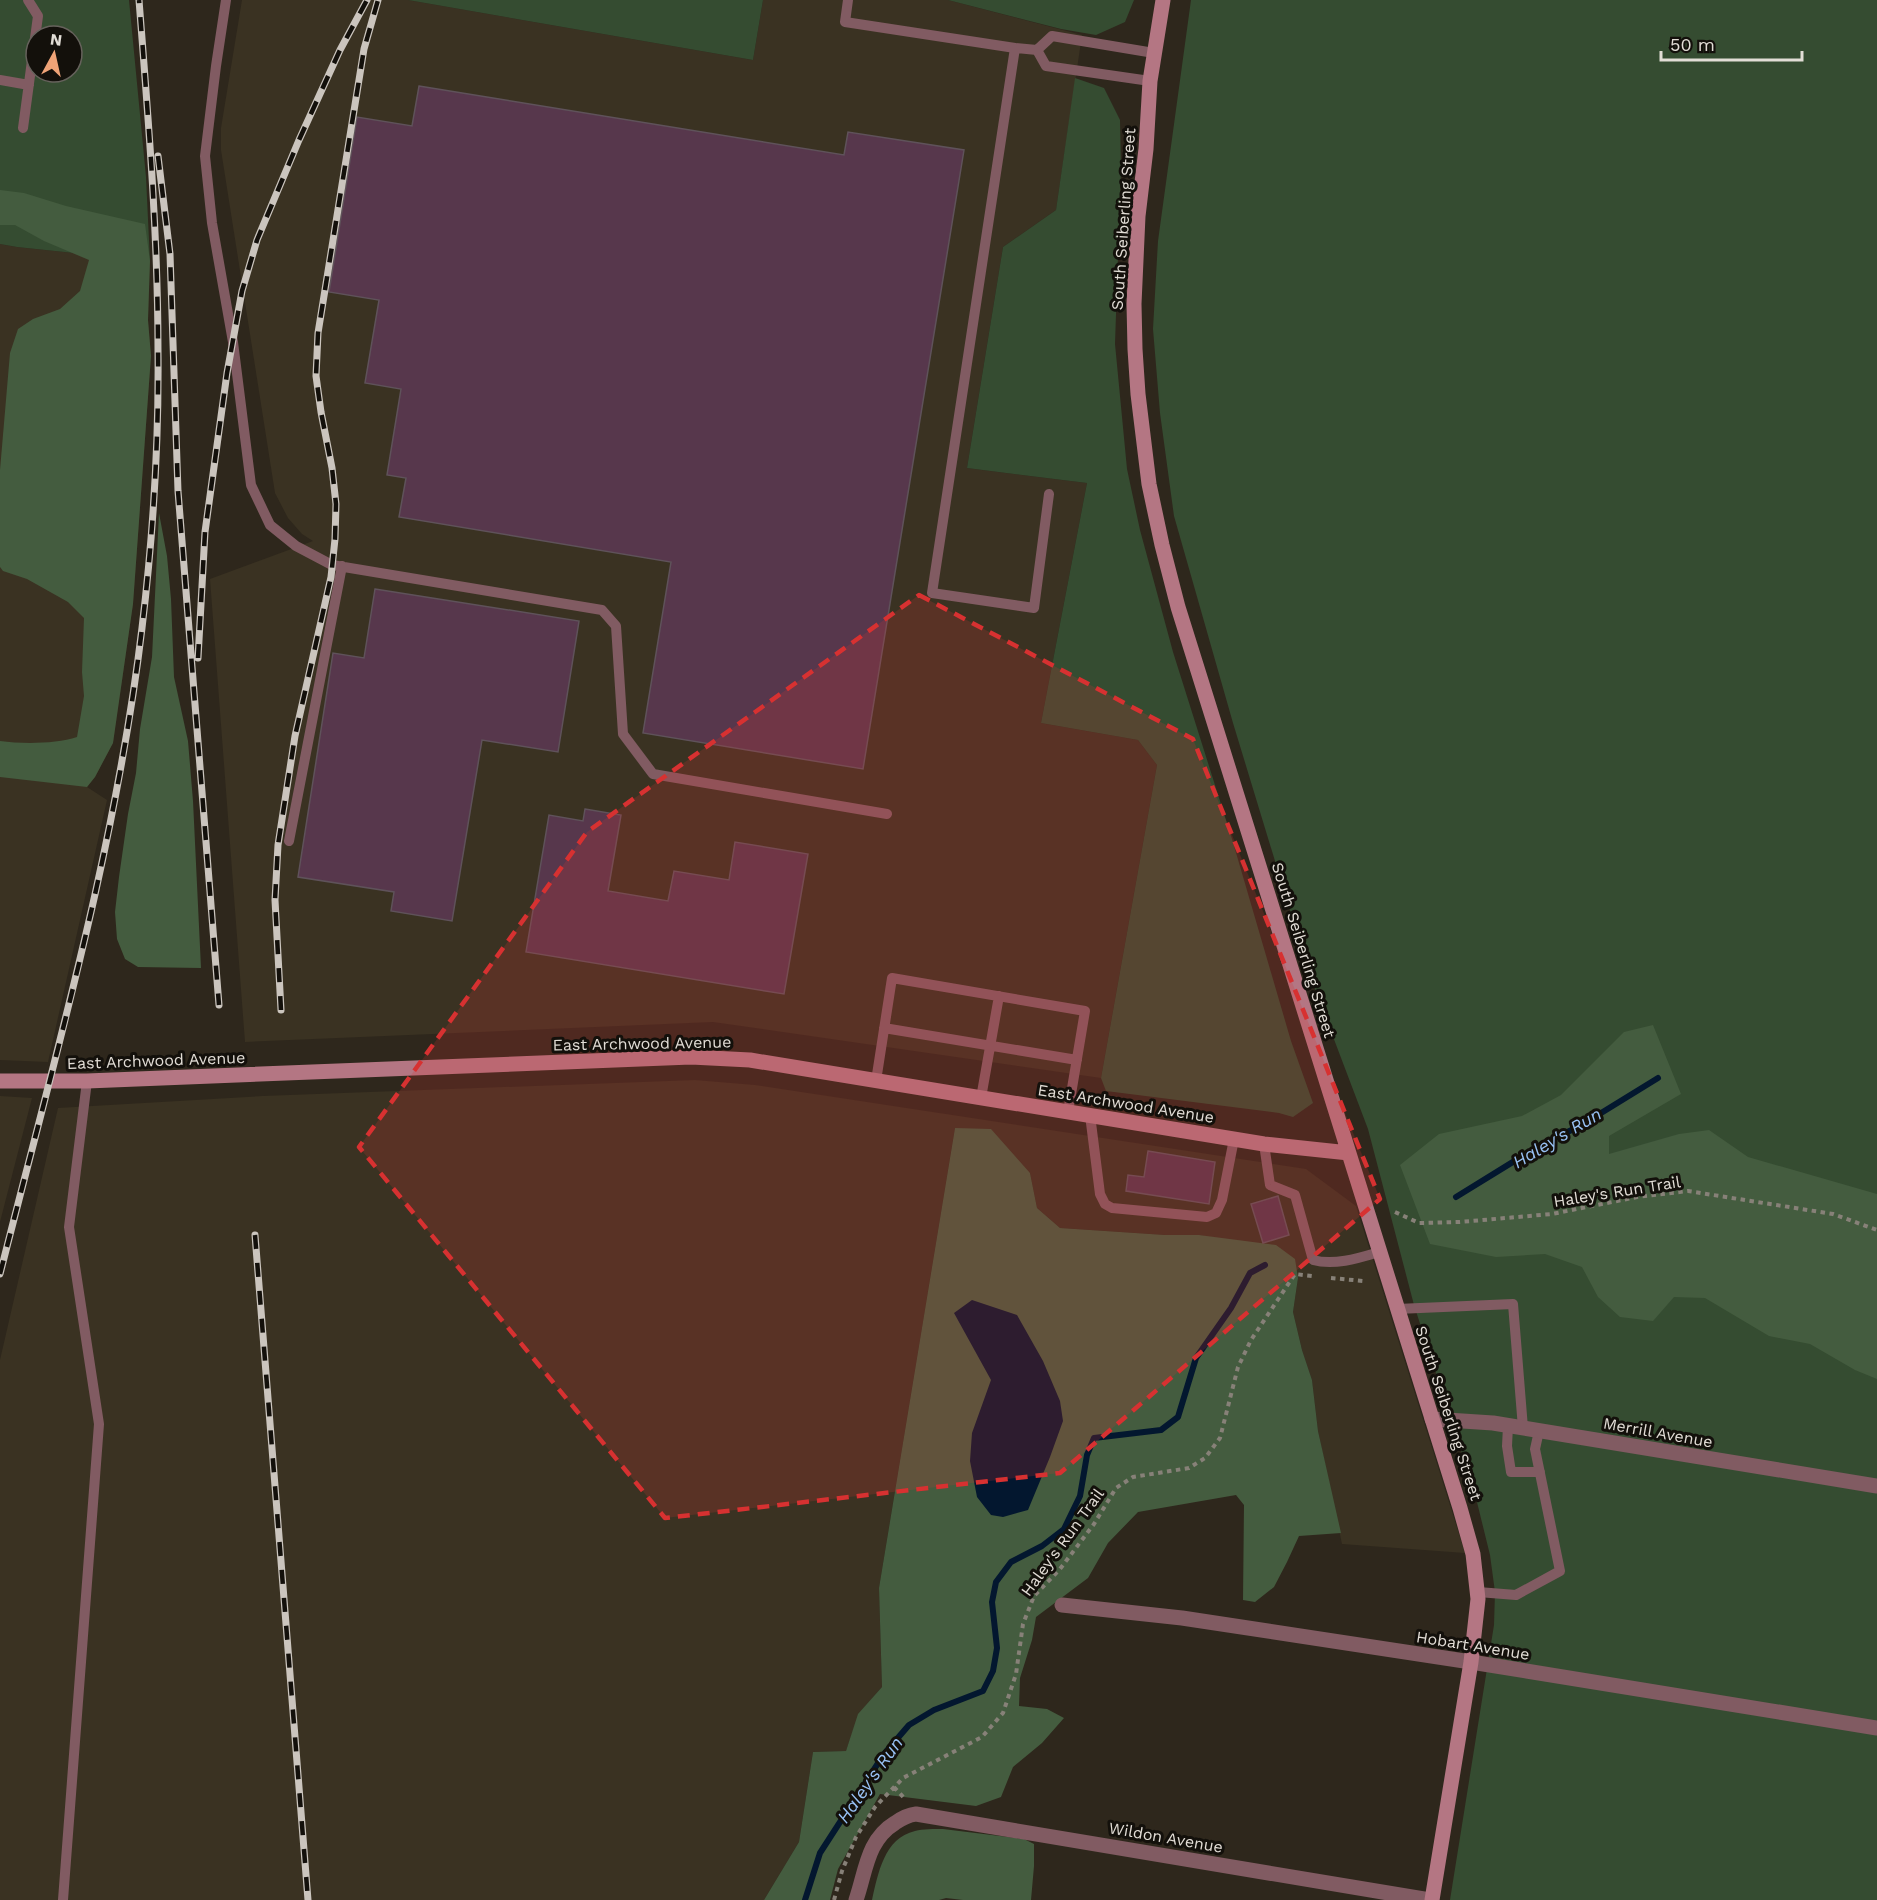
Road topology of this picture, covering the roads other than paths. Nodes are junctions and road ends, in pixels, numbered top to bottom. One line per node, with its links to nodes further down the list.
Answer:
1 (28, 0): 5 (lane)
2 (226, 0): 15 (lane)
3 (848, 0): 6 (lane)
4 (1163, 0): 8 (main road, South Seiberling Street)
5 (37, 24)
6 (1015, 48): 7 (lane); 14 (lane)
7 (1037, 50): 8 (lane); 10 (lane)
8 (1154, 53): 10 (main road, South Seiberling Street)
9 (0, 80): 11 (lane)
10 (1150, 81): 30 (main road, South Seiberling Street)
11 (24, 83)
12 (29, 84): 13 (lane)
13 (23, 128)
14 (1049, 494)
15 (342, 566): 16 (lane); 17 (lane)
16 (887, 814)
17 (289, 841)
18 (999, 996): 19 (lane); 20 (lane); 21 (lane)
19 (884, 1028): 20 (lane); 24 (lane)
20 (990, 1046): 21 (lane); 25 (lane)
21 (1077, 1060): 26 (lane)
22 (0, 1081): 23 (main road, East Archwood Avenue)
23 (87, 1081): 24 (main road, East Archwood Avenue); 42 (lane)
24 (876, 1081): 25 (main road, East Archwood Avenue)
25 (981, 1098): 26 (main road, East Archwood Avenue)
26 (1068, 1112): 27 (main road, East Archwood Avenue)
27 (1090, 1115): 28 (main road, East Archwood Avenue); 28 (lane)
28 (1234, 1139): 29 (main road, East Archwood Avenue)
29 (1264, 1144): 30 (main road, East Archwood Avenue); 31 (lane)
30 (1349, 1153): 31 (main road, South Seiberling Street)
31 (1379, 1252): 32 (main road, South Seiberling Street)
32 (1397, 1309): 33 (main road, South Seiberling Street); 34 (lane)
33 (1432, 1419): 34 (street, Merrill Avenue); 38 (main road, South Seiberling Street)
34 (1516, 1427): 35 (street, Merrill Avenue); 36 (lane)
35 (1539, 1431): 36 (lane); 37 (street, Merrill Avenue)
36 (1540, 1472): 38 (lane)
37 (1877, 1486)
38 (1478, 1592): 40 (main road, South Seiberling Street)
39 (1062, 1605): 40 (street, Hobart Avenue)
40 (1471, 1662): 41 (street, Hobart Avenue); 44 (main road, South Seiberling Street)
41 (1877, 1728)
42 (63, 1900)
43 (856, 1900): 44 (street, Wildon Avenue)
44 (1431, 1900)

